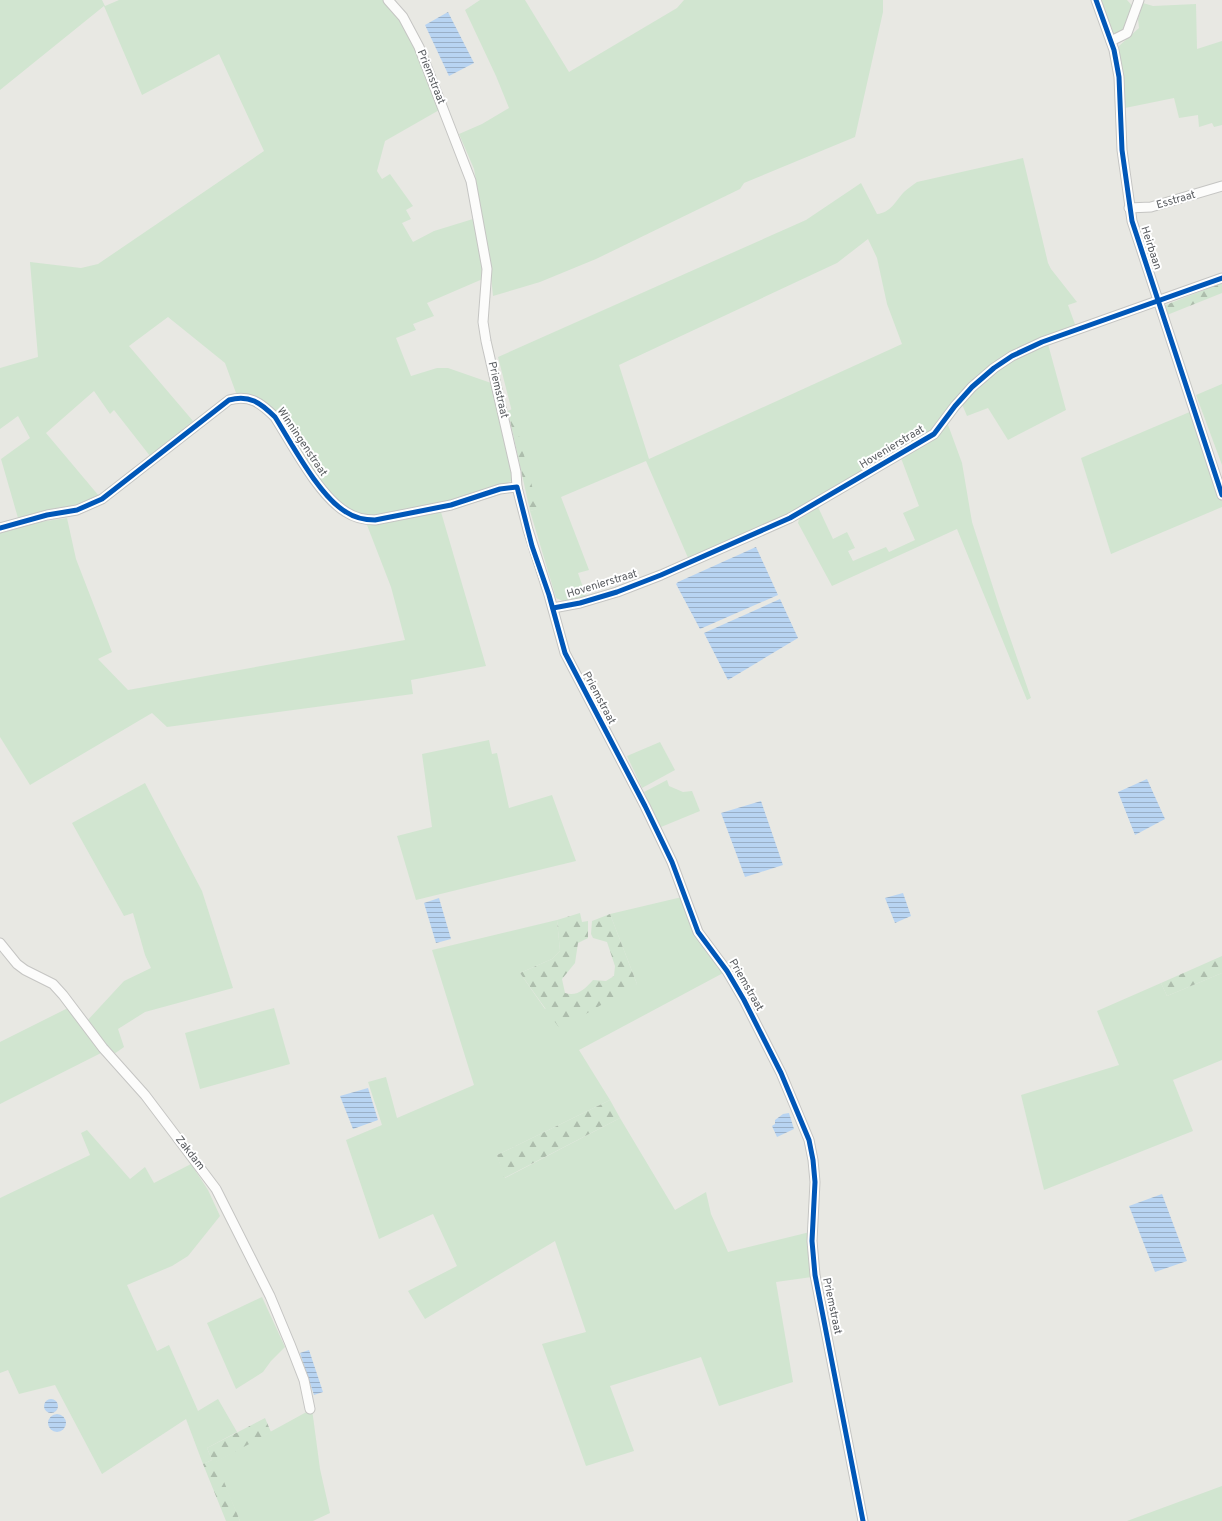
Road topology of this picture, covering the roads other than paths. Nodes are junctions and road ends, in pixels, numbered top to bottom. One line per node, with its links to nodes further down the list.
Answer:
1 (388, 0): 9 (street, Priemstraat)
2 (1096, 0): 4 (street, Heirbaan)
3 (1139, 0): 4 (street)
4 (1111, 41): 6 (street, Heirbaan)
5 (1222, 186): 6 (street, Esstraat)
6 (1129, 208): 8 (street, Heirbaan)
7 (1222, 278): 8 (street, Hovenierstraat)
8 (1157, 302): 10 (street, Heirbaan); 12 (street, Hovenierstraat)
9 (517, 488): 11 (street, Winningenstraat); 12 (street, Priemstraat)
10 (1222, 495)
11 (0, 528)
12 (553, 608): 15 (street, Priemstraat)
13 (0, 944): 14 (street, Zakdam)
14 (310, 1409)
15 (863, 1521)

